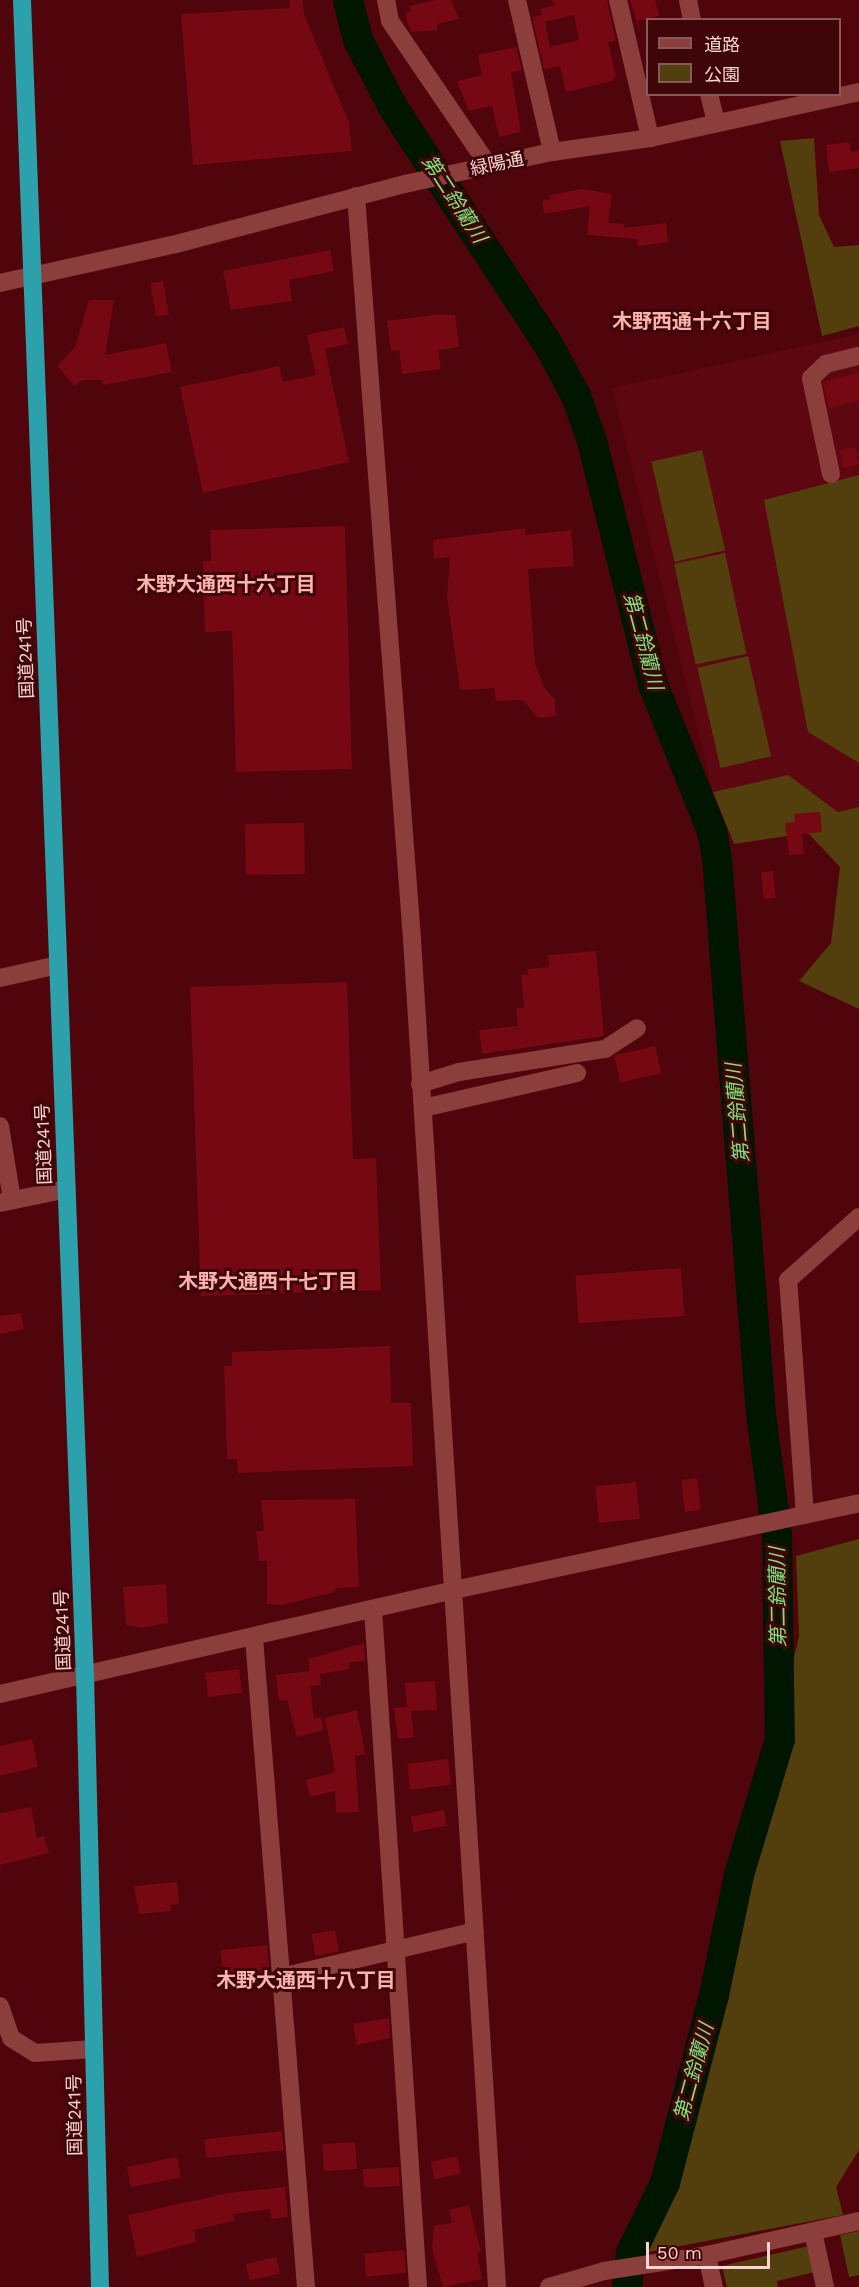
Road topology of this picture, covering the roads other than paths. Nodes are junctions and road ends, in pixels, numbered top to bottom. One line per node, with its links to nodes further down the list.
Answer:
1 (22, 0): 16 (highway, 国道241号)
2 (386, 0): 14 (street)
3 (517, 0): 13 (street)
4 (618, 0): 12 (street)
5 (688, 0): 6 (street)
6 (692, 18)
7 (859, 92): 9 (street, 緑陽通)
8 (709, 96): 11 (street)
9 (841, 96)
10 (841, 96): 11 (street, 緑陽通)
11 (716, 123): 12 (street, 緑陽通)
12 (650, 138): 13 (street, 緑陽通)
13 (552, 152): 14 (street, 緑陽通)
14 (482, 168): 15 (street, 緑陽通)
15 (356, 196): 16 (street, 緑陽通); 24 (street)
16 (32, 276): 17 (street, 緑陽通); 20 (highway, 国道241号)
17 (0, 283)
18 (859, 356): 19 (street)
19 (831, 474)
20 (58, 965): 21 (street); 27 (highway, 国道241号)
21 (0, 978)
22 (637, 1028): 24 (street)
23 (577, 1073): 25 (street)
24 (420, 1084): 25 (street)
25 (423, 1108): 32 (street)
26 (0, 1126): 28 (street)
27 (67, 1189): 28 (street); 35 (highway, 国道241号)
28 (6, 1202)
29 (859, 1217): 31 (street)
30 (859, 1503): 31 (street)
31 (798, 1516): 32 (street)
32 (454, 1590): 33 (street); 37 (street)
33 (373, 1609): 34 (street); 38 (street)
34 (254, 1638): 35 (street); 39 (street)
35 (86, 1675): 36 (street); 41 (highway, 国道241号)
36 (0, 1694)
37 (475, 1931): 38 (street); 48 (street)
38 (396, 1950): 39 (street); 47 (street)
39 (281, 1977): 46 (street)
40 (0, 2006): 41 (street)
41 (94, 2049): 45 (highway, 国道241号)
42 (859, 2221): 43 (street)
43 (813, 2232): 44 (street); 51 (street)
44 (707, 2255): 49 (street); 50 (street)
45 (100, 2287)
46 (306, 2287)
47 (418, 2287)
48 (497, 2287)
49 (549, 2287)
50 (714, 2287)
51 (825, 2287)

